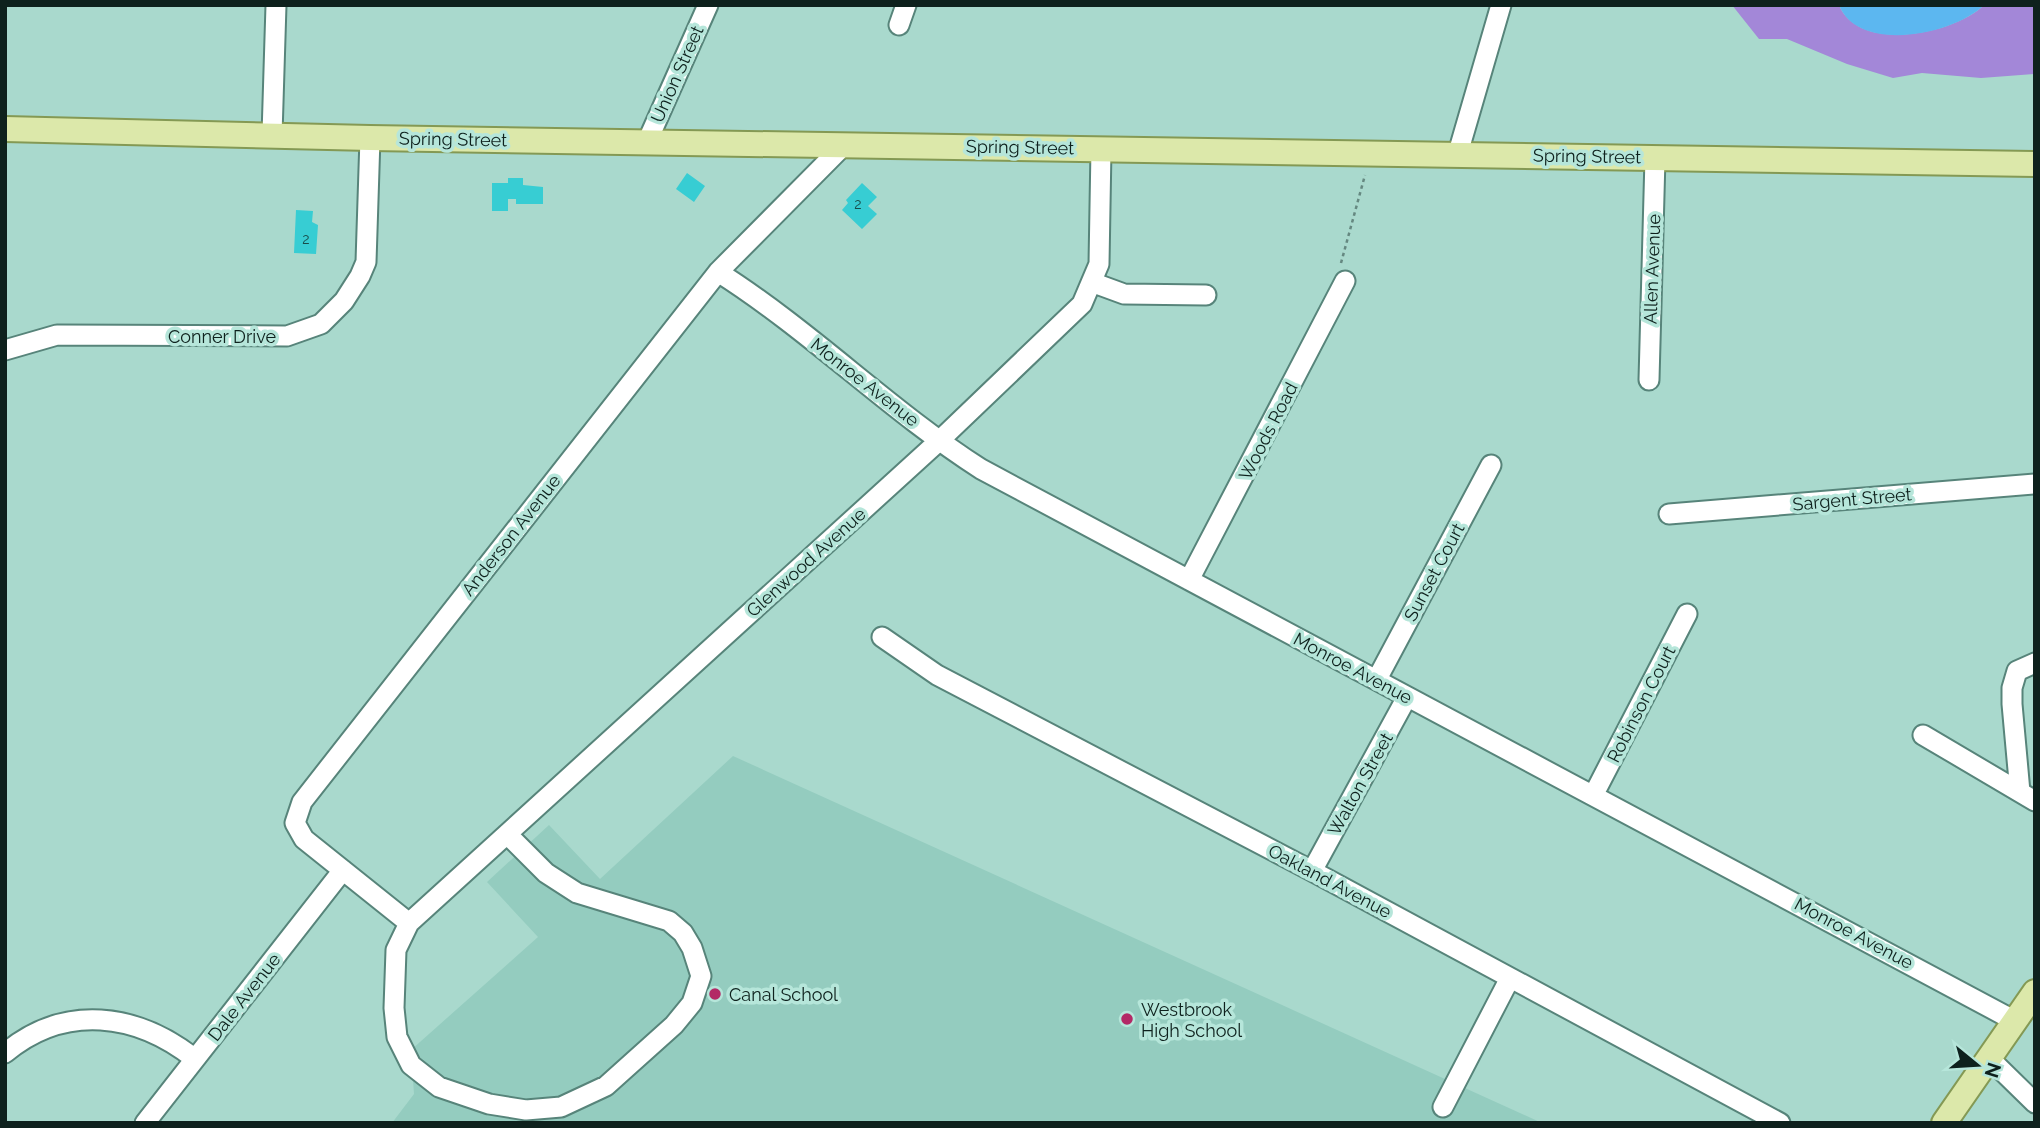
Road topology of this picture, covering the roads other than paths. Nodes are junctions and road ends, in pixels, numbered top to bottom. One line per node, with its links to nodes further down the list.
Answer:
1 (276, 5): 7 (street)
2 (708, 5): 9 (street, Union Street)
3 (906, 5): 5 (street)
4 (1501, 5): 12 (street)
5 (899, 25)
6 (5, 129): 7 (main road, Spring Street)
7 (272, 135): 8 (main road, Spring Street)
8 (370, 138): 9 (main road, Spring Street); 19 (street, Conner Drive)
9 (647, 142): 10 (main road, Spring Street)
10 (845, 144): 11 (main road, Spring Street); 15 (street, Anderson Avenue)
11 (1101, 149): 12 (main road, Spring Street); 17 (street, Glenwood Avenue)
12 (1458, 153): 13 (main road, Spring Street)
13 (1655, 158): 14 (main road, Spring Street); 20 (street, Allen Avenue)
14 (2035, 164)
15 (718, 272): 21 (street, Monroe Avenue); 35 (street, Anderson Avenue)
16 (1345, 281): 25 (street, Woods Road)
17 (1094, 283): 18 (street); 21 (street, Glenwood Avenue)
18 (1206, 295)
19 (5, 350)
20 (1649, 380)
21 (940, 440): 25 (street, Monroe Avenue); 34 (street, Glenwood Avenue)
22 (1491, 464): 29 (street, Sunset Court)
23 (2035, 484): 24 (street, Sargent Street)
24 (1669, 514)
25 (1189, 580): 29 (street, Monroe Avenue)
26 (1687, 614): 32 (street, Robinson Court)
27 (881, 637): 36 (street, Oakland Avenue)
28 (2035, 663): 33 (street)
29 (1377, 679): 30 (street, Monroe Avenue)
30 (1407, 697): 32 (street, Monroe Avenue); 36 (street, Walton Street)
31 (1923, 735): 33 (street)
32 (1594, 794): 40 (street, Monroe Avenue)
33 (2027, 796)
34 (507, 834): 37 (street, Glenwood Avenue); 37 (street)
35 (343, 870): 37 (street, Anderson Avenue); 42 (street, Dale Avenue)
36 (1312, 871): 38 (street, Oakland Avenue)
37 (410, 923)
38 (1510, 978): 45 (street); 47 (street, Oakland Avenue)
39 (2035, 992): 40 (main road)
40 (2015, 1021): 43 (main road)
41 (5, 1052): 42 (street)
42 (195, 1059): 46 (street, Dale Avenue)
43 (1990, 1059): 44 (street); 48 (main road)
44 (2035, 1103)
45 (1443, 1107)
46 (145, 1123)
47 (1780, 1123)
48 (1944, 1123)

